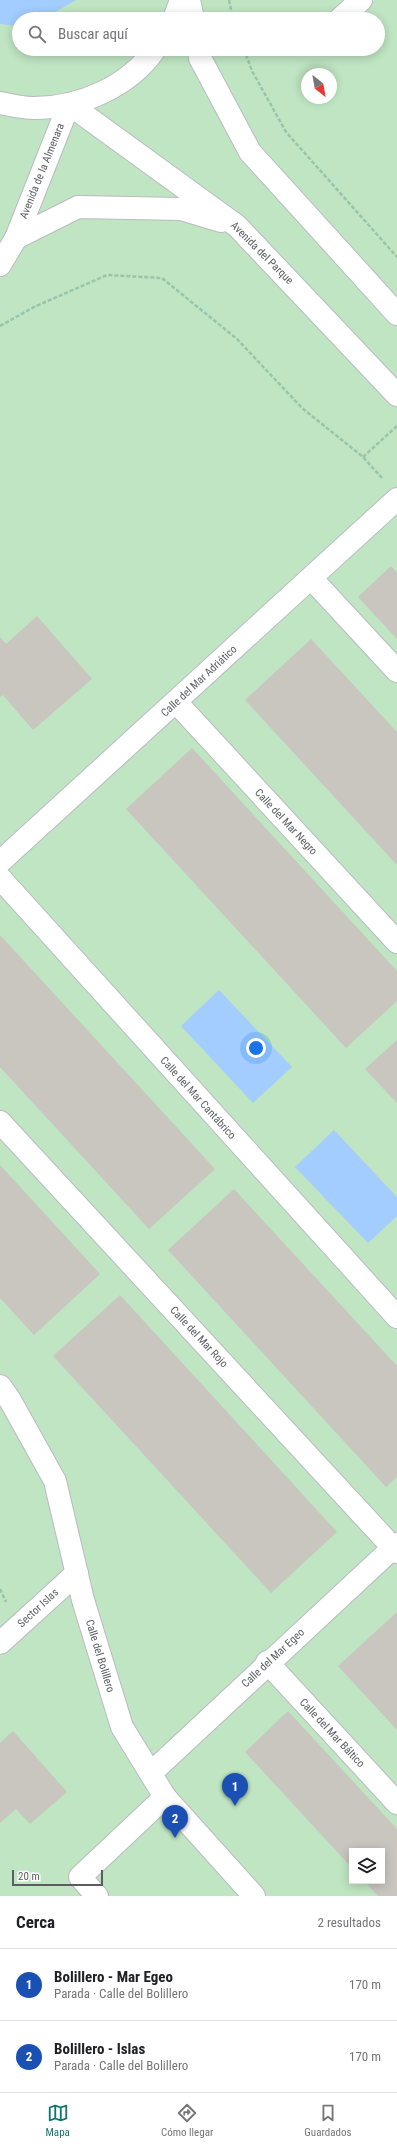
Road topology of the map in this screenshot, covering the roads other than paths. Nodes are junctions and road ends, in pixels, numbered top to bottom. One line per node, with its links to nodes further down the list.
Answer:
1 (181, 0): 4 (street)
2 (189, 0): 5 (street)
3 (361, 0): 6 (street)
4 (177, 12)
5 (192, 12)
6 (348, 12)
7 (150, 56): 10 (street)
8 (200, 56): 14 (street)
9 (0, 103): 10 (street)
10 (69, 104): 11 (street, Avenida del Parque); 12 (street, Avenida de la Almenara)
11 (237, 226): 12 (street, Avenida de la Almenara); 15 (street, Avenida del Parque)
12 (16, 238): 13 (street, Avenida de la Almenara)
13 (0, 265)
14 (397, 314)
15 (397, 395)
16 (392, 491): 17 (street, Calle del Mar Adriático)
17 (311, 578): 18 (street); 19 (street, Calle del Mar Adriático)
18 (397, 671)
19 (176, 702): 20 (street, Calle del Mar Adriático); 22 (street, Calle del Mar Negro)
20 (0, 862)
21 (0, 878): 24 (street, Calle del Mar Cantábrico)
22 (397, 942)
23 (0, 1122): 26 (street, Calle del Mar Rojo)
24 (397, 1317)
25 (0, 1386): 27 (street, Calle del Bolillero)
26 (396, 1548): 29 (street, Calle del Mar Egeo)
27 (77, 1573): 28 (street, Sector Islas); 30 (street, Calle del Bolillero)
28 (0, 1643)
29 (267, 1662): 30 (street, Calle del Mar Egeo); 32 (street, Calle del Mar Báltico)
30 (151, 1773): 31 (street, Calle del Bolillero)
31 (165, 1798): 33 (street); 34 (street, Calle del Bolillero)
32 (397, 1803)
33 (97, 1896)
34 (254, 1896)

